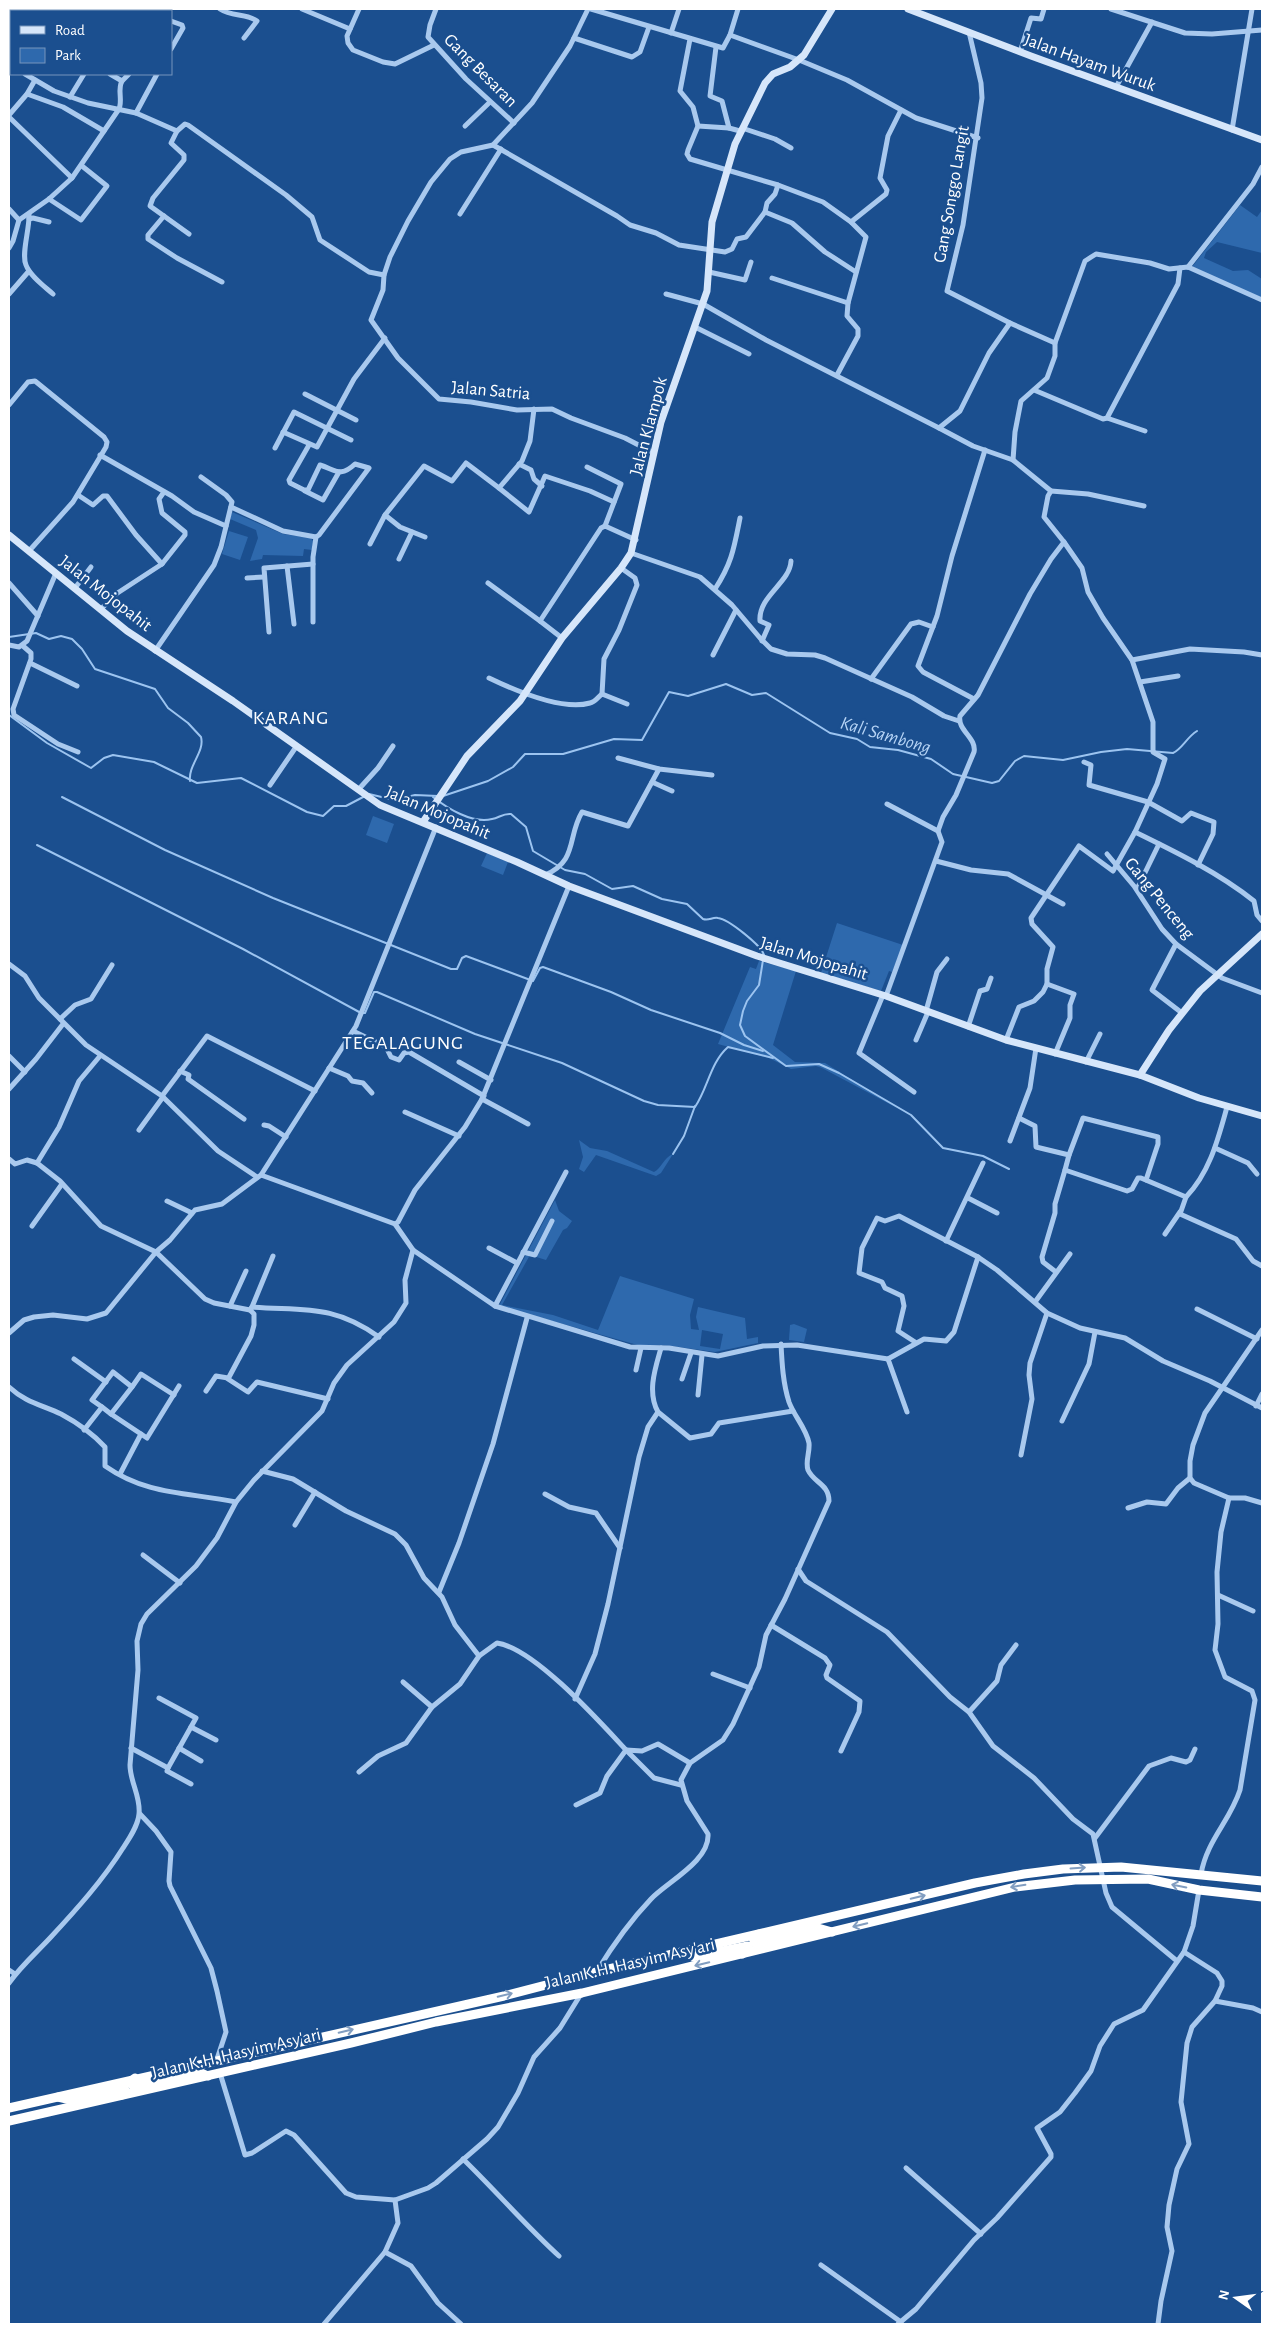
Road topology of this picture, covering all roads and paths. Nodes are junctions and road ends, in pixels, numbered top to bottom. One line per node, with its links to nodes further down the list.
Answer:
1 (220, 9): 25 (street)
2 (302, 9): 19 (street)
3 (359, 9): 19 (street)
4 (436, 9): 28 (street, Gang Besaran)
5 (590, 9): 18 (street); 26 (street)
6 (679, 9): 23 (street)
7 (738, 9): 24 (street)
8 (832, 9): 32 (street, Jalan Klampok)
9 (908, 9): 14 (street, Jalan Hayam Wuruk)
10 (1044, 9): 31 (street)
11 (1111, 9): 15 (street)
12 (1136, 9): 15 (street)
13 (1252, 9): 21 (street)
14 (916, 10): 22 (street, Jalan Hayam Wuruk)
15 (1134, 16): 17 (street)
16 (172, 22): 30 (street)
17 (1152, 22): 21 (street); 40 (street)
18 (649, 27): 23 (street); 26 (street)
19 (350, 29): 28 (street)
20 (1262, 30): 21 (street)
21 (1247, 31): 53 (street)
22 (969, 32): 31 (street, Jalan Hayam Wuruk); 56 (street, Gang Songgo Langit)
23 (671, 34): 27 (street)
24 (730, 35): 29 (street); 32 (street)
25 (244, 38)
26 (574, 38): 48 (street)
27 (690, 39): 29 (street); 50 (street)
28 (434, 45): 43 (street, Gang Besaran)
29 (716, 47): 51 (street)
30 (172, 48)
31 (1020, 52): 40 (street, Jalan Hayam Wuruk)
32 (799, 60): 45 (street); 52 (street, Jalan Klampok)
33 (26, 75): 38 (street)
34 (83, 75): 42 (street)
35 (112, 75): 39 (street)
36 (128, 75): 39 (street)
37 (156, 75): 46 (street)
38 (35, 80): 41 (street); 42 (street)
39 (122, 81): 44 (street)
40 (1116, 87): 53 (street, Jalan Hayam Wuruk)
41 (27, 94): 47 (street); 54 (street)
42 (70, 97): 44 (street)
43 (490, 102): 48 (street, Gang Besaran); 49 (street)
44 (119, 109): 46 (street); 54 (street)
45 (901, 110): 56 (street); 74 (street)
46 (136, 113): 55 (street)
47 (9, 116): 64 (street)
48 (514, 123): 58 (street)
49 (465, 126)
50 (698, 126): 51 (street); 62 (street)
51 (729, 128): 52 (street)
52 (741, 129): 59 (street); 62 (street, Jalan Klampok)
53 (1232, 130): 57 (street, Jalan Hayam Wuruk)
54 (104, 131): 61 (street)
55 (177, 131): 71 (street); 84 (street)
56 (978, 138): 93 (street, Gang Songgo Langit)
57 (1262, 140)
58 (493, 145): 60 (street); 84 (street)
59 (791, 148)
60 (500, 149): 69 (street); 77 (street)
61 (82, 166): 64 (street); 66 (street)
62 (726, 168): 65 (street); 77 (street, Jalan Klampok)
63 (1262, 168): 79 (street)
64 (72, 178): 66 (street)
65 (778, 185): 68 (street); 74 (street)
66 (49, 199): 70 (street)
67 (9, 209): 72 (street)
68 (765, 212): 77 (street); 83 (street)
69 (460, 214)
70 (29, 216): 72 (street); 73 (street); 81 (street)
71 (164, 216): 75 (street); 86 (street)
72 (19, 220): 76 (street)
73 (49, 222)
74 (851, 222): 83 (street)
75 (188, 234)
76 (9, 248)
77 (709, 248): 82 (street, Jalan Klampok)
78 (751, 262): 82 (street)
79 (1188, 267): 80 (street); 90 (street)
80 (1180, 268): 96 (street); 104 (street)
81 (29, 270): 87 (street); 88 (street)
82 (709, 272): 92 (street, Jalan Klampok)
83 (856, 272): 91 (street)
84 (384, 275): 95 (street, Jalan Satria)
85 (772, 278): 91 (street)
86 (222, 282)
87 (9, 294)
88 (53, 294)
89 (666, 294): 92 (street)
90 (1262, 300)
91 (848, 302): 98 (street)
92 (703, 304): 94 (street, Jalan Klampok); 98 (street)
93 (1010, 323): 96 (street); 106 (street)
94 (695, 327): 97 (street); 114 (street, Jalan Klampok)
95 (385, 338): 102 (street, Jalan Satria); 103 (street)
96 (1056, 343): 99 (street)
97 (749, 354)
98 (837, 375): 106 (street)
99 (1034, 390): 104 (street); 116 (street)
100 (305, 394): 103 (street)
101 (9, 405): 115 (street)
102 (534, 409): 114 (street, Jalan Satria); 117 (street)
103 (336, 411): 105 (street); 107 (street)
104 (1107, 418): 108 (street)
105 (356, 420)
106 (939, 428): 113 (street)
107 (327, 429): 109 (street); 110 (street); 111 (street)
108 (1145, 431)
109 (283, 432): 111 (street); 112 (street)
110 (351, 440)
111 (309, 445): 123 (street)
112 (275, 448)
113 (985, 450): 116 (street); 163 (street)
114 (654, 453): 138 (street, Jalan Klampok)
115 (100, 455): 125 (street); 126 (street)
116 (1013, 460): 124 (street)
117 (519, 464): 121 (street); 122 (street)
118 (587, 467): 127 (street)
119 (339, 472): 123 (street); 123 (street); 136 (street)
120 (201, 477): 129 (street)
121 (542, 486): 122 (street); 127 (street)
122 (500, 488): 130 (street)
123 (305, 491)
124 (1051, 491): 128 (street); 139 (street)
125 (164, 492): 132 (street); 145 (street)
126 (78, 495): 141 (street); 145 (street)
127 (614, 502): 133 (street)
128 (1144, 506)
129 (232, 507): 132 (street); 136 (street)
130 (385, 515): 134 (street); 140 (street)
131 (740, 518): 156 (street)
132 (226, 526): 169 (street)
133 (605, 526): 138 (street); 160 (street)
134 (412, 532): 137 (street); 143 (street)
135 (9, 535): 141 (street, Jalan Mojopahit)
136 (316, 537): 146 (street)
137 (425, 537)
138 (636, 540): 142 (street, Jalan Klampok)
139 (1064, 542): 172 (street); 181 (street)
140 (370, 544)
141 (29, 550): 150 (street, Jalan Mojopahit)
142 (631, 553): 149 (street, Jalan Klampok); 156 (street)
143 (399, 560)
144 (791, 561): 166 (street)
145 (162, 564): 157 (street)
146 (313, 564): 147 (street); 161 (street)
147 (287, 566): 151 (street); 162 (street)
148 (92, 567): 155 (street)
149 (621, 568): 165 (street, Jalan Klampok); 180 (street)
150 (56, 573): 155 (street, Jalan Mojopahit); 159 (street)
151 (264, 577): 152 (street); 164 (street)
152 (247, 578)
153 (9, 583): 159 (street)
154 (488, 583): 160 (street)
155 (75, 588): 157 (street, Jalan Mojopahit)
156 (714, 589): 158 (street)
157 (101, 610): 169 (street, Jalan Mojopahit)
158 (736, 610): 166 (street); 170 (street)
159 (38, 616): 167 (street)
160 (540, 620): 165 (street)
161 (313, 622)
162 (294, 624)
163 (933, 627): 176 (street); 181 (street)
164 (269, 632)
165 (562, 638): 179 (street, Jalan Klampok)
166 (762, 641): 176 (street)
167 (25, 644): 168 (street); 173 (street)
168 (9, 645)
169 (155, 651): 185 (street, Jalan Mojopahit)
170 (713, 655)
171 (1262, 655): 172 (street)
172 (1132, 660): 177 (street)
173 (30, 663): 178 (street); 186 (street)
174 (1178, 676): 177 (street)
175 (489, 678): 179 (street)
176 (872, 679): 183 (street)
177 (1140, 682): 195 (street)
178 (77, 686)
179 (526, 693): 180 (street); 197 (street, Jalan Klampok)
180 (602, 694): 182 (street)
181 (974, 700): 183 (street)
182 (627, 704)
183 (959, 721): 199 (street)
184 (393, 746): 193 (street)
185 (296, 747): 192 (street); 193 (street, Jalan Mojopahit)
186 (78, 752)
187 (618, 758): 189 (street)
188 (1084, 762): 195 (street)
189 (659, 769): 190 (street); 191 (street)
190 (712, 775)
191 (652, 782): 194 (street); 205 (street)
192 (270, 785)
193 (359, 791): 197 (street, Jalan Mojopahit)
194 (672, 791)
195 (1148, 802): 200 (street); 204 (street)
196 (887, 804): 199 (street)
197 (424, 822): 198 (street, Jalan Mojopahit)
198 (436, 827): 205 (street, Jalan Mojopahit); 225 (street)
199 (938, 831): 203 (street)
200 (1135, 832): 201 (street); 208 (street)
201 (1159, 844): 204 (street); 207 (street)
202 (1107, 854): 207 (street, Gang Penceng)
203 (936, 861): 208 (street); 220 (street)
204 (1198, 865): 210 (street)
205 (545, 875): 206 (street, Jalan Mojopahit)
206 (569, 886): 220 (street, Jalan Mojopahit); 239 (street)
207 (1137, 889): 212 (street, Gang Penceng)
208 (1046, 895): 209 (street); 218 (street)
209 (1063, 904)
210 (1262, 921)
211 (1262, 934): 216 (street)
212 (1176, 944): 216 (street, Gang Penceng); 222 (street)
213 (947, 959): 221 (street)
214 (9, 964): 223 (street)
215 (112, 965): 223 (street)
216 (1217, 975): 219 (street, Gang Penceng); 222 (street)
217 (991, 978): 224 (street)
218 (1047, 984): 228 (street); 230 (street)
219 (1262, 993)
220 (885, 995): 221 (street, Jalan Mojopahit); 242 (street)
221 (927, 1011): 224 (street, Jalan Mojopahit); 227 (street)
222 (1182, 1012): 238 (street)
223 (62, 1021): 232 (street); 237 (street)
224 (968, 1027): 228 (street, Jalan Mojopahit)
225 (353, 1031): 235 (street); 245 (street)
226 (1100, 1034): 234 (street)
227 (916, 1040)
228 (1006, 1040): 229 (street, Jalan Mojopahit)
229 (1036, 1048): 230 (street, Jalan Mojopahit); 249 (street)
230 (1055, 1054): 234 (street, Jalan Mojopahit)
231 (9, 1056): 237 (street)
232 (100, 1056): 244 (street); 260 (street)
233 (459, 1062): 239 (street)
234 (1086, 1062): 238 (street, Jalan Mojopahit)
235 (329, 1068): 241 (street); 243 (street)
236 (180, 1071): 241 (street); 244 (street); 250 (street)
237 (25, 1072): 240 (street)
238 (1140, 1075): 246 (street, Jalan Mojopahit)
239 (491, 1080): 245 (street)
240 (9, 1089)
241 (315, 1091): 255 (street)
242 (914, 1092)
243 (372, 1093)
244 (163, 1097): 253 (street); 265 (street)
245 (483, 1098): 251 (street); 254 (street)
246 (1228, 1106): 248 (street, Jalan Mojopahit); 257 (street)
247 (405, 1112): 254 (street)
248 (1262, 1116)
249 (1019, 1118): 256 (street); 258 (street)
250 (244, 1119)
251 (528, 1124)
252 (264, 1126): 255 (street)
253 (138, 1130)
254 (459, 1136): 275 (street)
255 (286, 1137): 265 (street)
256 (1010, 1141)
257 (1215, 1148): 264 (street); 268 (street)
258 (1069, 1156): 262 (street); 266 (street)
259 (9, 1159): 260 (street)
260 (36, 1163): 267 (street)
261 (983, 1163): 269 (street)
262 (1065, 1170): 266 (street); 289 (street)
263 (566, 1172): 282 (street)
264 (1257, 1174)
265 (259, 1176): 272 (street); 275 (street)
266 (1146, 1180): 268 (street)
267 (62, 1184): 276 (street); 281 (street)
268 (1186, 1197): 271 (street)
269 (968, 1198): 273 (street); 278 (street)
270 (167, 1202): 272 (street)
271 (1180, 1212): 277 (street); 287 (street)
272 (192, 1213): 281 (street)
273 (997, 1213)
274 (552, 1221): 282 (street)
275 (395, 1224): 280 (street)
276 (32, 1226)
277 (1165, 1234)
278 (946, 1241): 285 (street); 302 (street)
279 (489, 1248): 286 (street)
280 (413, 1250): 292 (street); 300 (street)
281 (156, 1252): 291 (street); 299 (street)
282 (523, 1252): 286 (street)
283 (1070, 1254): 289 (street)
284 (273, 1256): 293 (street)
285 (978, 1257): 290 (street); 302 (street)
286 (517, 1263): 292 (street)
287 (1262, 1266)
288 (246, 1271): 291 (street)
289 (1056, 1272): 290 (street)
290 (1035, 1302): 295 (street)
291 (230, 1306): 293 (street)
292 (495, 1306): 296 (street)
293 (251, 1309): 300 (street); 311 (street)
294 (1197, 1309): 301 (street)
295 (1047, 1313): 298 (street); 332 (street)
296 (527, 1318): 304 (street); 347 (street)
297 (1262, 1330): 301 (street)
298 (1095, 1332): 315 (street); 329 (street)
299 (9, 1333)
300 (379, 1337): 322 (street)
301 (1257, 1339): 315 (street)
302 (916, 1342): 309 (street)
303 (780, 1344): 307 (street); 309 (street); 325 (street)
304 (641, 1348): 305 (street); 310 (street)
305 (661, 1348): 306 (street); 326 (street)
306 (691, 1353): 307 (street); 312 (street)
307 (702, 1355): 320 (street)
308 (74, 1359): 313 (street)
309 (888, 1359): 327 (street)
310 (636, 1370)
311 (228, 1378): 318 (street); 322 (street)
312 (682, 1379)
313 (106, 1382): 317 (street); 323 (street)
314 (179, 1386): 321 (street)
315 (1222, 1386): 324 (street); 335 (street)
316 (9, 1387): 330 (street)
317 (132, 1387): 321 (street); 328 (street)
318 (206, 1391)
319 (1262, 1394): 324 (street)
320 (698, 1395)
321 (174, 1396): 331 (street)
322 (328, 1399): 333 (street)
323 (102, 1407): 328 (street); 330 (street)
324 (1259, 1407)
325 (793, 1411): 326 (street); 345 (street)
326 (658, 1412): 343 (street)
327 (907, 1412)
328 (111, 1414): 331 (street)
329 (1062, 1421)
330 (84, 1430): 334 (street)
331 (142, 1434): 334 (street)
332 (1021, 1455)
333 (262, 1471): 336 (street); 339 (street)
334 (120, 1474): 339 (street)
335 (1190, 1478): 338 (street); 341 (street)
336 (315, 1492): 342 (street); 347 (street)
337 (545, 1494): 343 (street)
338 (1229, 1498): 340 (street); 348 (street)
339 (236, 1502): 346 (street)
340 (1262, 1503)
341 (1128, 1508)
342 (295, 1526)
343 (620, 1548): 357 (street)
344 (143, 1555): 346 (street)
345 (798, 1569): 350 (street); 359 (street)
346 (180, 1583): 362 (street)
347 (439, 1592): 352 (street)
348 (1218, 1596): 349 (street); 377 (street)
349 (1253, 1610)
350 (771, 1625): 355 (street); 366 (street)
351 (1016, 1645): 359 (street)
352 (479, 1656): 357 (street); 358 (street)
353 (713, 1674): 355 (street)
354 (403, 1682): 358 (street)
355 (750, 1688): 368 (street)
356 (159, 1698): 360 (street)
357 (575, 1699): 365 (street)
358 (432, 1706): 370 (street)
359 (969, 1712): 375 (street)
360 (191, 1727): 361 (street); 363 (street)
361 (216, 1740)
362 (131, 1748): 369 (street); 374 (street)
363 (179, 1748): 367 (street); 369 (street)
364 (1195, 1749): 375 (street)
365 (626, 1750): 368 (street); 372 (street); 373 (street)
366 (840, 1751)
367 (201, 1761)
368 (690, 1763): 372 (street)
369 (168, 1768): 371 (street)
370 (359, 1772)
371 (190, 1784)
372 (681, 1784): 389 (street)
373 (576, 1805)
374 (140, 1814): 390 (street); 395 (street)
375 (1095, 1838): 376 (street)
376 (1100, 1866): 377 (highway, Jalan K.H. Hasyim Asy'ari); 378 (street); 383 (highway, Jalan K.H. Hasyim Asy'ari, one-way to 376)
377 (1201, 1874): 379 (highway, Jalan K.H. Hasyim Asy'ari)
378 (1103, 1878): 380 (highway, Jalan K.H. Hasyim Asy'ari, one-way to 378); 382 (highway, Jalan K.H. Hasyim Asy'ari, one-way to 382); 387 (street)
379 (1262, 1880)
380 (1199, 1890): 381 (highway, Jalan K.H. Hasyim Asy'ari); 385 (street)
381 (1262, 1897)
382 (832, 1932): 383 (highway); 386 (highway, Jalan K.H. Hasyim Asy'ari)
383 (762, 1933): 384 (highway, Jalan K.H. Hasyim Asy'ari)
384 (681, 1952): 386 (highway); 389 (highway, Jalan K.H. Hasyim Asy'ari)
385 (1184, 1952): 387 (street); 393 (street)
386 (742, 1954): 392 (highway, Jalan K.H. Hasyim Asy'ari, one-way to 392)
387 (1177, 1961): 406 (street)
388 (9, 1970): 390 (street)
389 (596, 1972): 395 (highway, Jalan K.H. Hasyim Asy'ari, one-way to 389)
390 (15, 1974): 391 (street)
391 (9, 1983)
392 (582, 1993): 396 (highway, Jalan K.H. Hasyim Asy'ari); 403 (street)
393 (1215, 2001): 394 (street); 413 (street)
394 (1262, 2012)
395 (217, 2059): 398 (highway, Jalan K.H. Hasyim Asy'ari)
396 (220, 2073): 397 (highway, Jalan K.H. Hasyim Asy'ari); 405 (street)
397 (208, 2076): 398 (highway); 399 (highway, Jalan K.H. Hasyim Asy'ari)
398 (136, 2078): 400 (highway, Jalan K.H. Hasyim Asy'ari)
399 (122, 2095): 400 (highway); 402 (highway, Jalan K.H. Hasyim Asy'ari)
400 (58, 2096): 401 (highway, Jalan K.H. Hasyim Asy'ari)
401 (9, 2108)
402 (9, 2121)
403 (463, 2159): 405 (street); 408 (street)
404 (906, 2168): 406 (street)
405 (395, 2200): 407 (street)
406 (981, 2234): 410 (street)
407 (385, 2252): 411 (street); 412 (street)
408 (559, 2256)
409 (822, 2265): 410 (street)
410 (899, 2323)
411 (324, 2324)
412 (461, 2324)
413 (1158, 2324)

